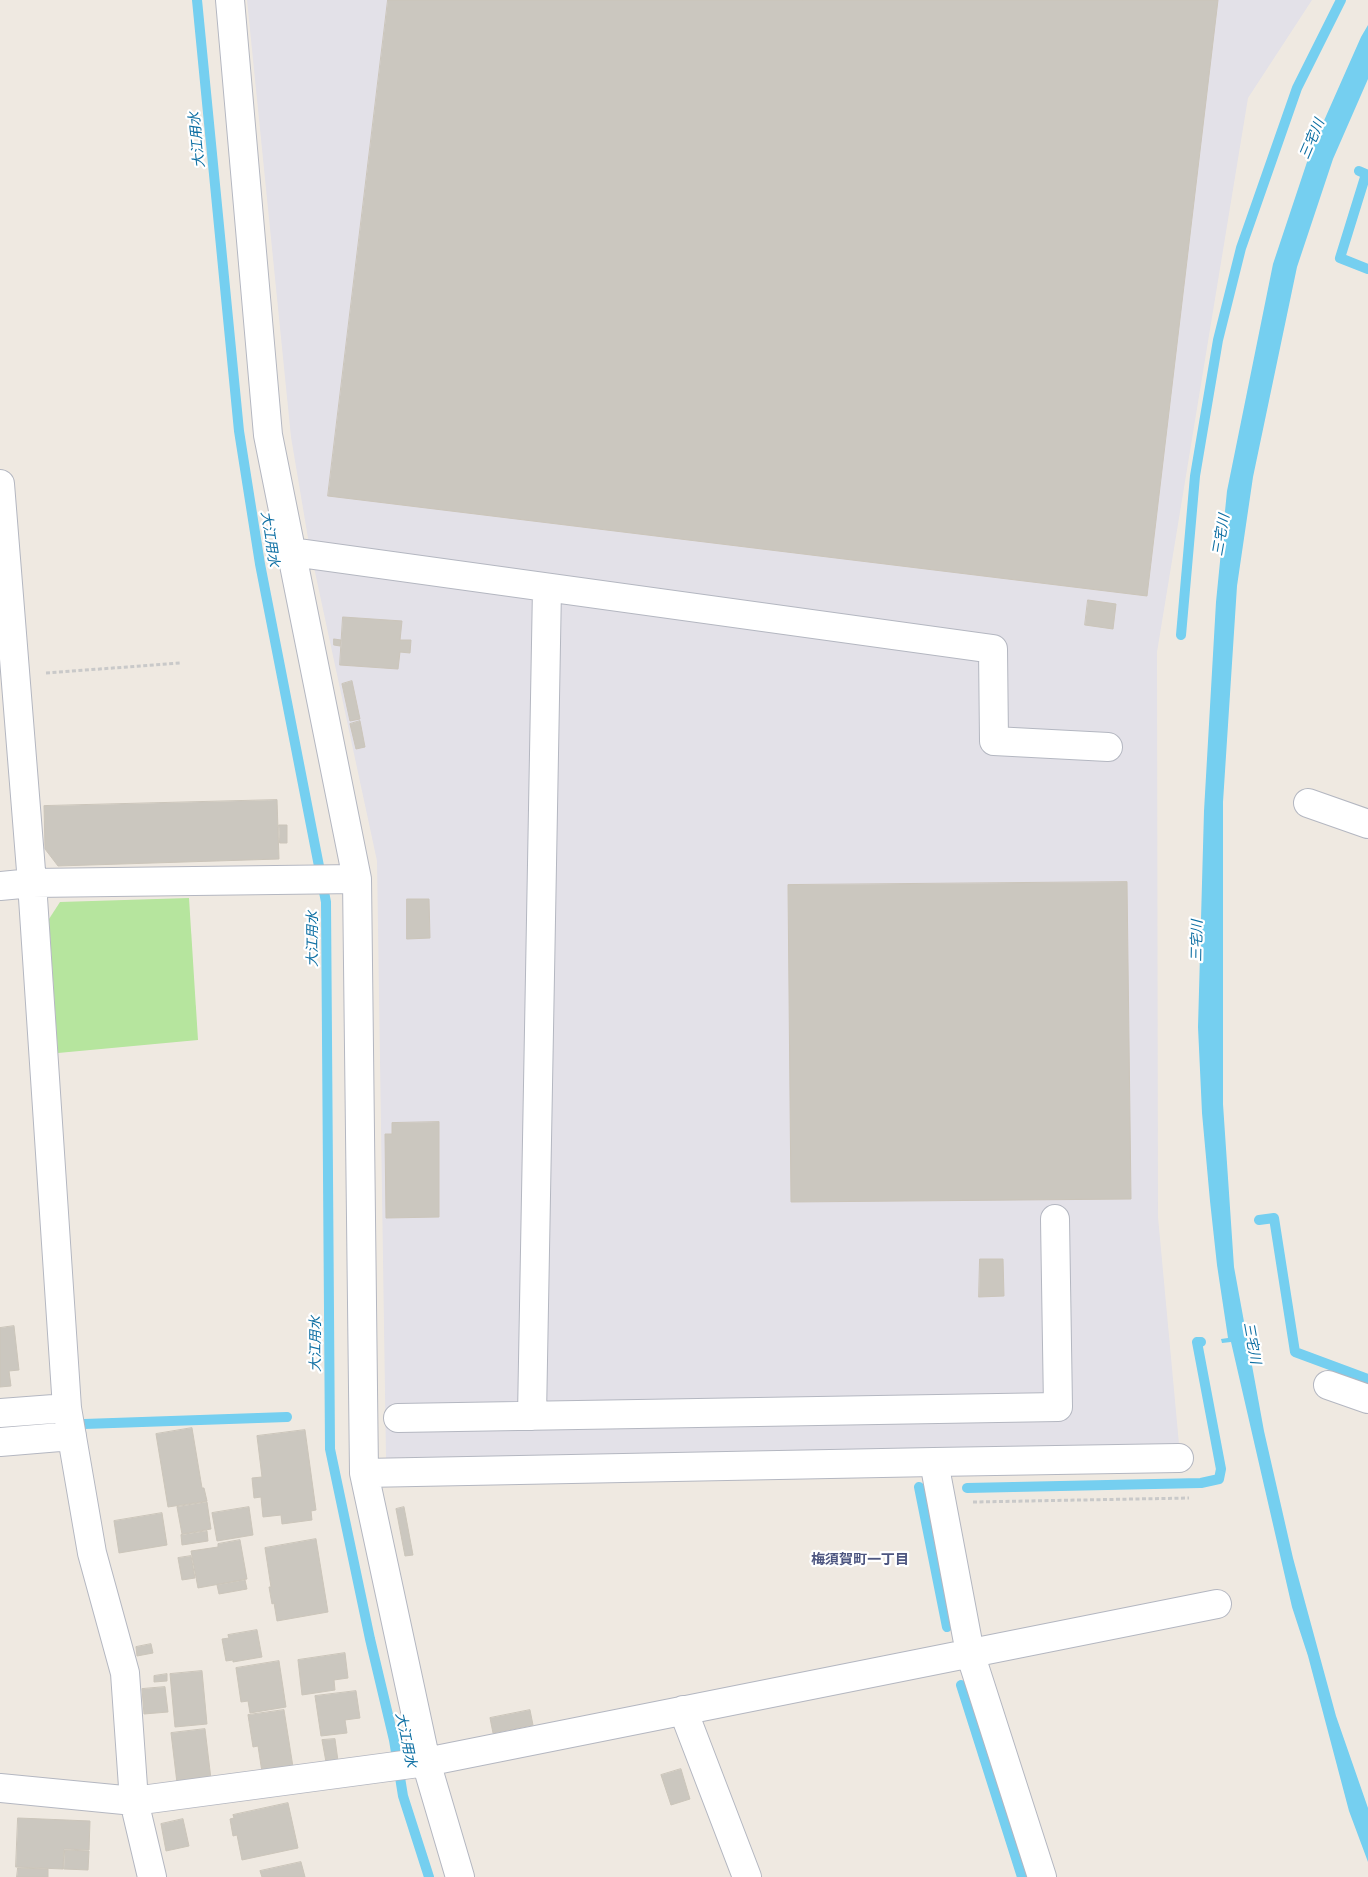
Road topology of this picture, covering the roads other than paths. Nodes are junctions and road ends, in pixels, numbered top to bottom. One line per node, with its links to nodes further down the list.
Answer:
1 (230, 0): 3 (street)
2 (0, 484): 9 (street)
3 (292, 552): 4 (street); 8 (street)
4 (547, 588): 5 (street); 16 (street)
5 (1108, 747)
6 (1308, 803): 7 (street)
7 (1368, 824)
8 (347, 879): 9 (street); 22 (street)
9 (32, 883): 10 (street); 14 (street)
10 (0, 886)
11 (1055, 1219): 16 (street)
12 (1328, 1385): 13 (street)
13 (1368, 1399)
14 (67, 1408): 15 (street); 18 (street)
15 (0, 1413)
16 (532, 1416): 17 (street)
17 (398, 1418)
18 (72, 1436): 19 (street); 28 (street)
19 (0, 1442)
20 (1179, 1458): 21 (street)
21 (934, 1462): 22 (street); 24 (street)
22 (364, 1473): 26 (street)
23 (1217, 1604): 24 (street)
24 (970, 1653): 25 (street); 32 (street)
25 (682, 1710): 26 (street); 31 (street)
26 (419, 1763): 28 (street); 30 (street)
27 (0, 1788): 28 (street)
28 (134, 1801): 29 (street)
29 (152, 1877)
30 (460, 1877)
31 (747, 1877)
32 (1042, 1877)

